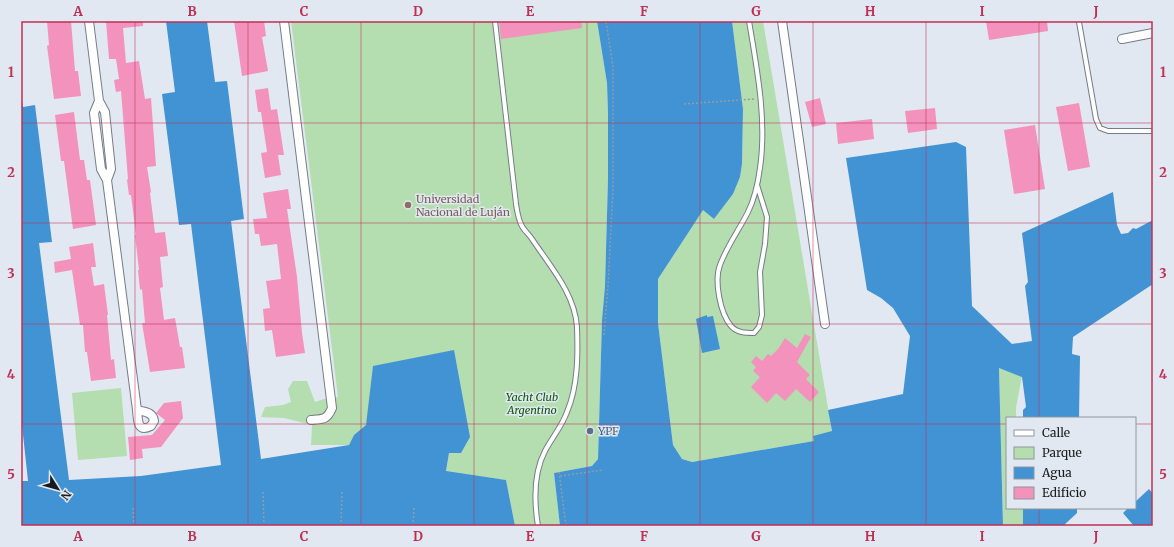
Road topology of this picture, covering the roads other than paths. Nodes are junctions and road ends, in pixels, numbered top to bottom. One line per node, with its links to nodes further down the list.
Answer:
1 (89, 21): 12 (street)
2 (284, 21): 13 (street)
3 (495, 21): 14 (lane)
4 (749, 21): 10 (lane)
5 (782, 21): 11 (street)
6 (1079, 22): 9 (lane)
7 (1153, 33): 8 (street)
8 (1122, 39)
9 (1153, 131)
10 (758, 185): 10 (lane)
11 (825, 324)
12 (137, 410)
13 (311, 420)
14 (538, 526)

